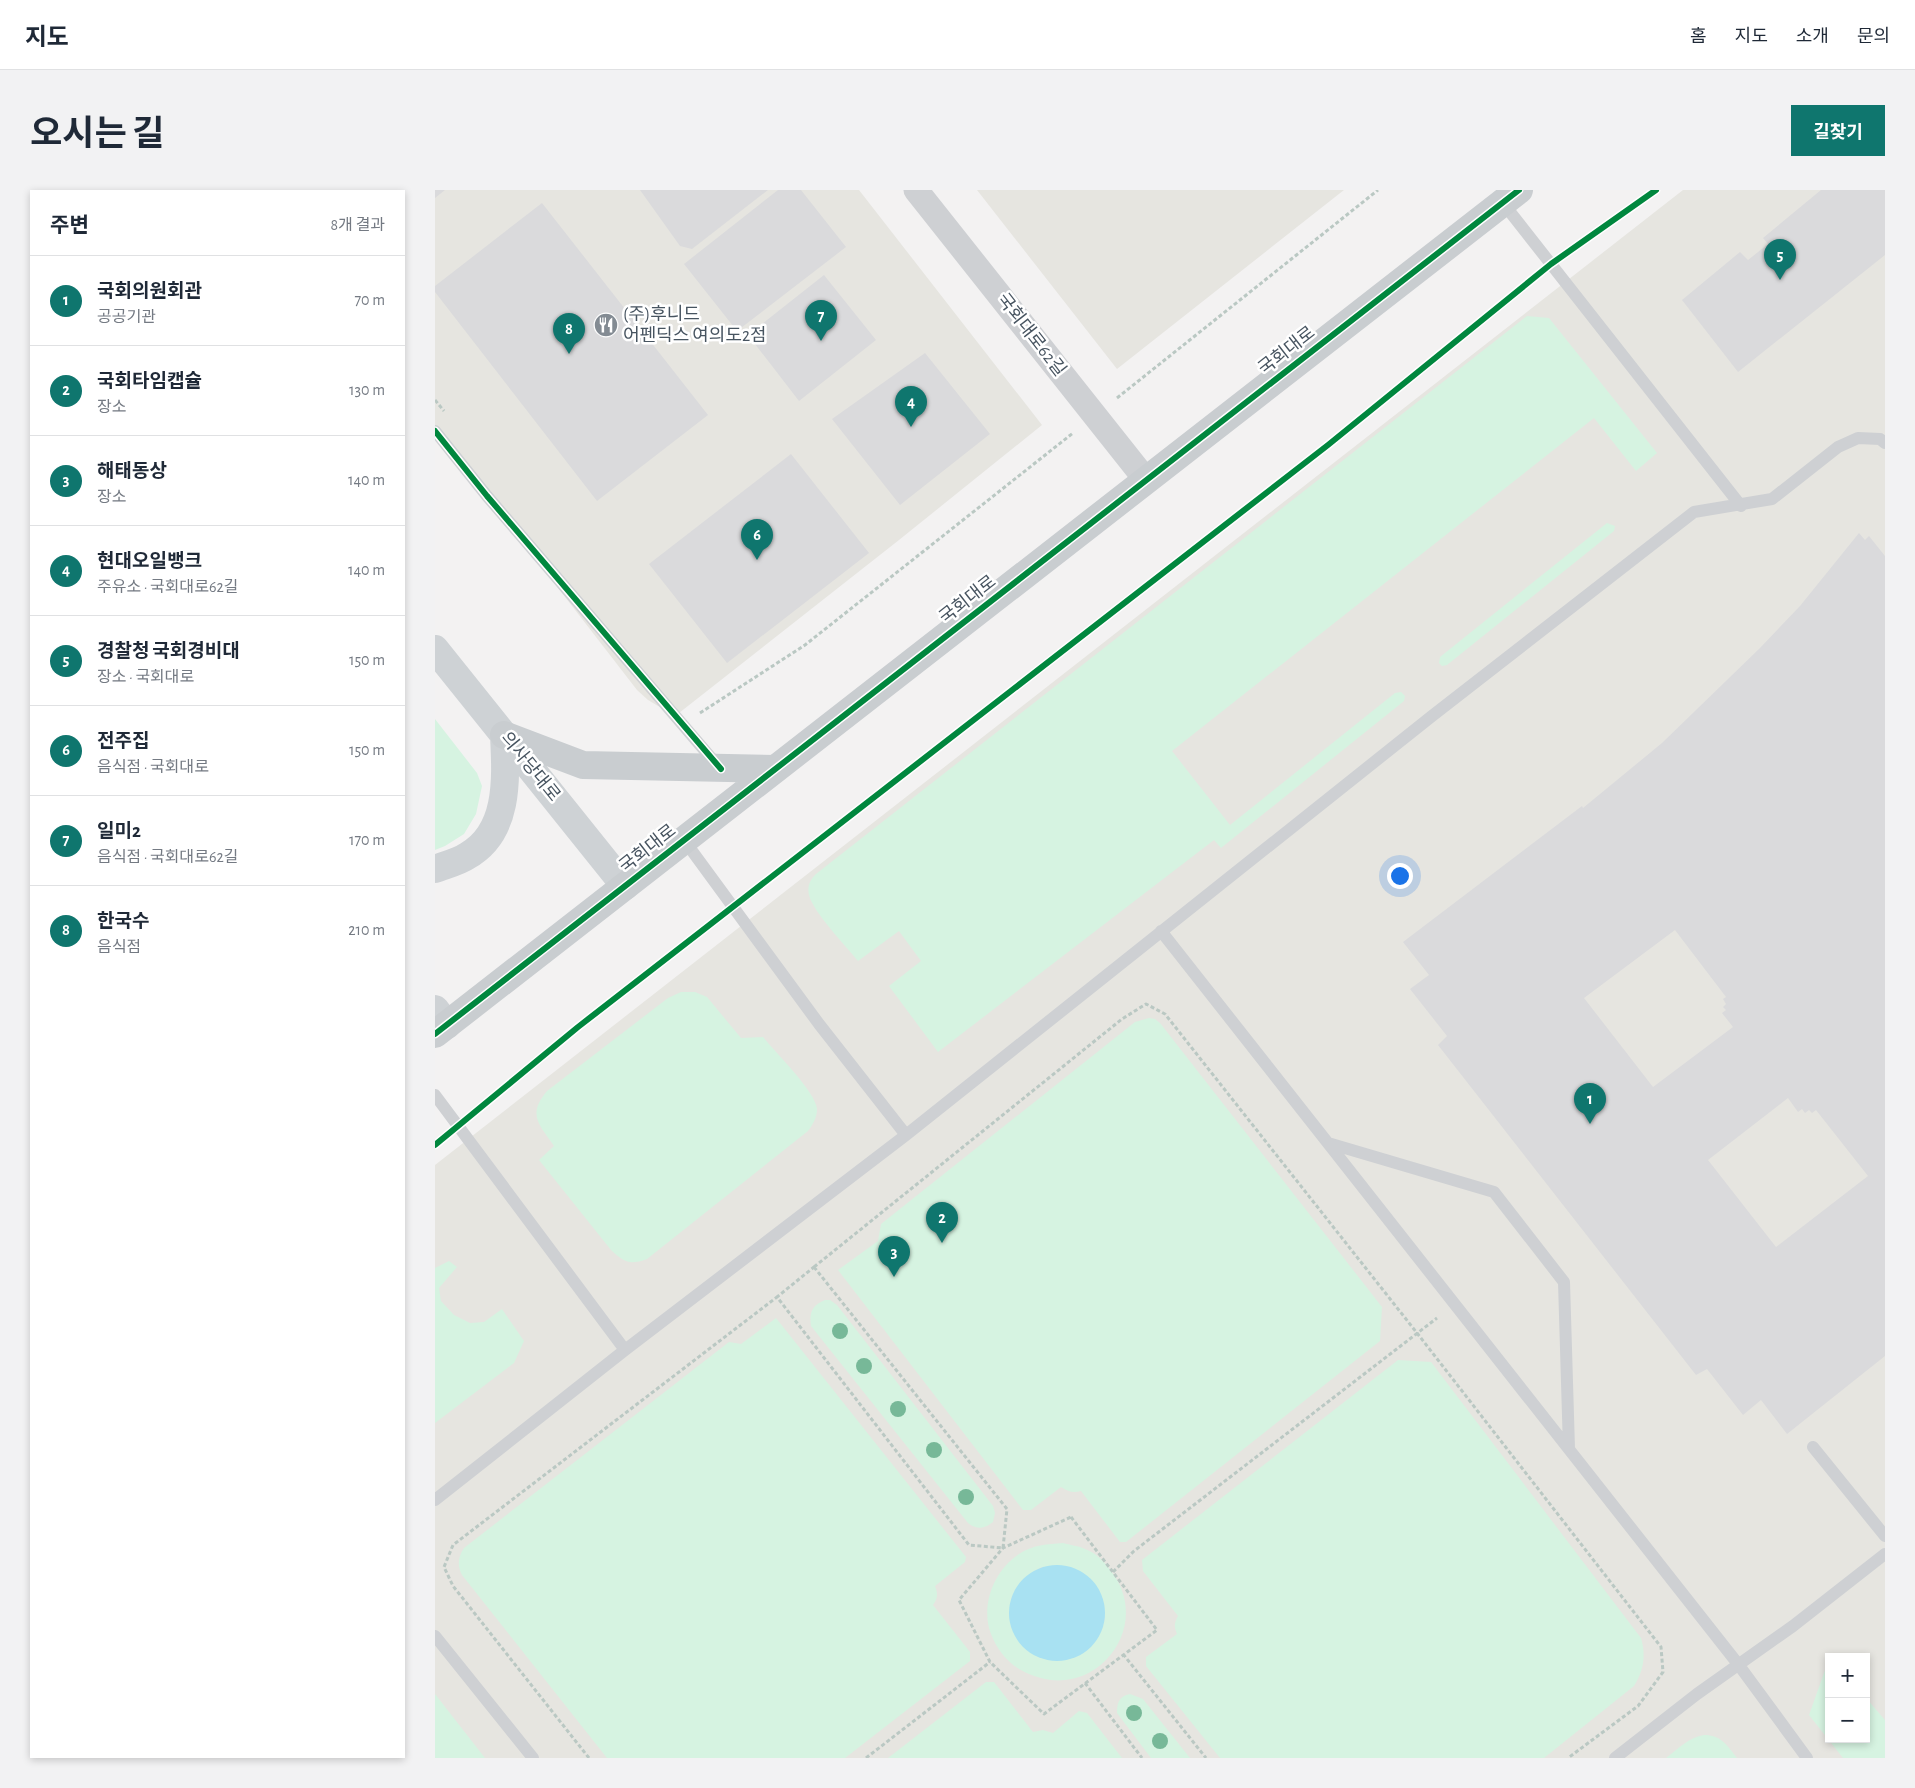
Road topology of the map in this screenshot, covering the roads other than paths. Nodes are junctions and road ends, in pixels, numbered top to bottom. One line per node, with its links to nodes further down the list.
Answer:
1 (916, 190): 5 (street, 국회대로62길)
2 (1511, 196): 5 (main road, 국회대로); 6 (lane)
3 (435, 431): 9 (lane)
4 (1885, 443): 6 (lane)
5 (1146, 480): 10 (main road, 국회대로)
6 (1741, 506): 14 (lane)
7 (435, 649): 8 (main road, 의사당대로)
8 (504, 735): 9 (main road); 12 (main road); 13 (main road, 의사당대로)
9 (721, 770): 10 (main road)
10 (775, 770): 11 (main road, 국회대로)
11 (684, 840): 13 (main road, 국회대로); 17 (lane)
12 (435, 869)
13 (625, 886): 15 (main road, 국회대로)
14 (1161, 931): 17 (lane); 18 (lane)
15 (439, 1022)
16 (435, 1095): 19 (lane)
17 (906, 1135): 19 (lane)
18 (1328, 1143): 21 (lane); 21 (lane)
19 (625, 1350): 22 (lane)
20 (1813, 1447): 23 (lane)
21 (1569, 1449): 26 (lane)
22 (435, 1500)
23 (1885, 1536)
24 (1885, 1554): 26 (lane)
25 (435, 1636): 27 (lane)
26 (1738, 1664): 28 (lane); 29 (lane)
27 (533, 1758)
28 (1615, 1758)
29 (1807, 1758)

